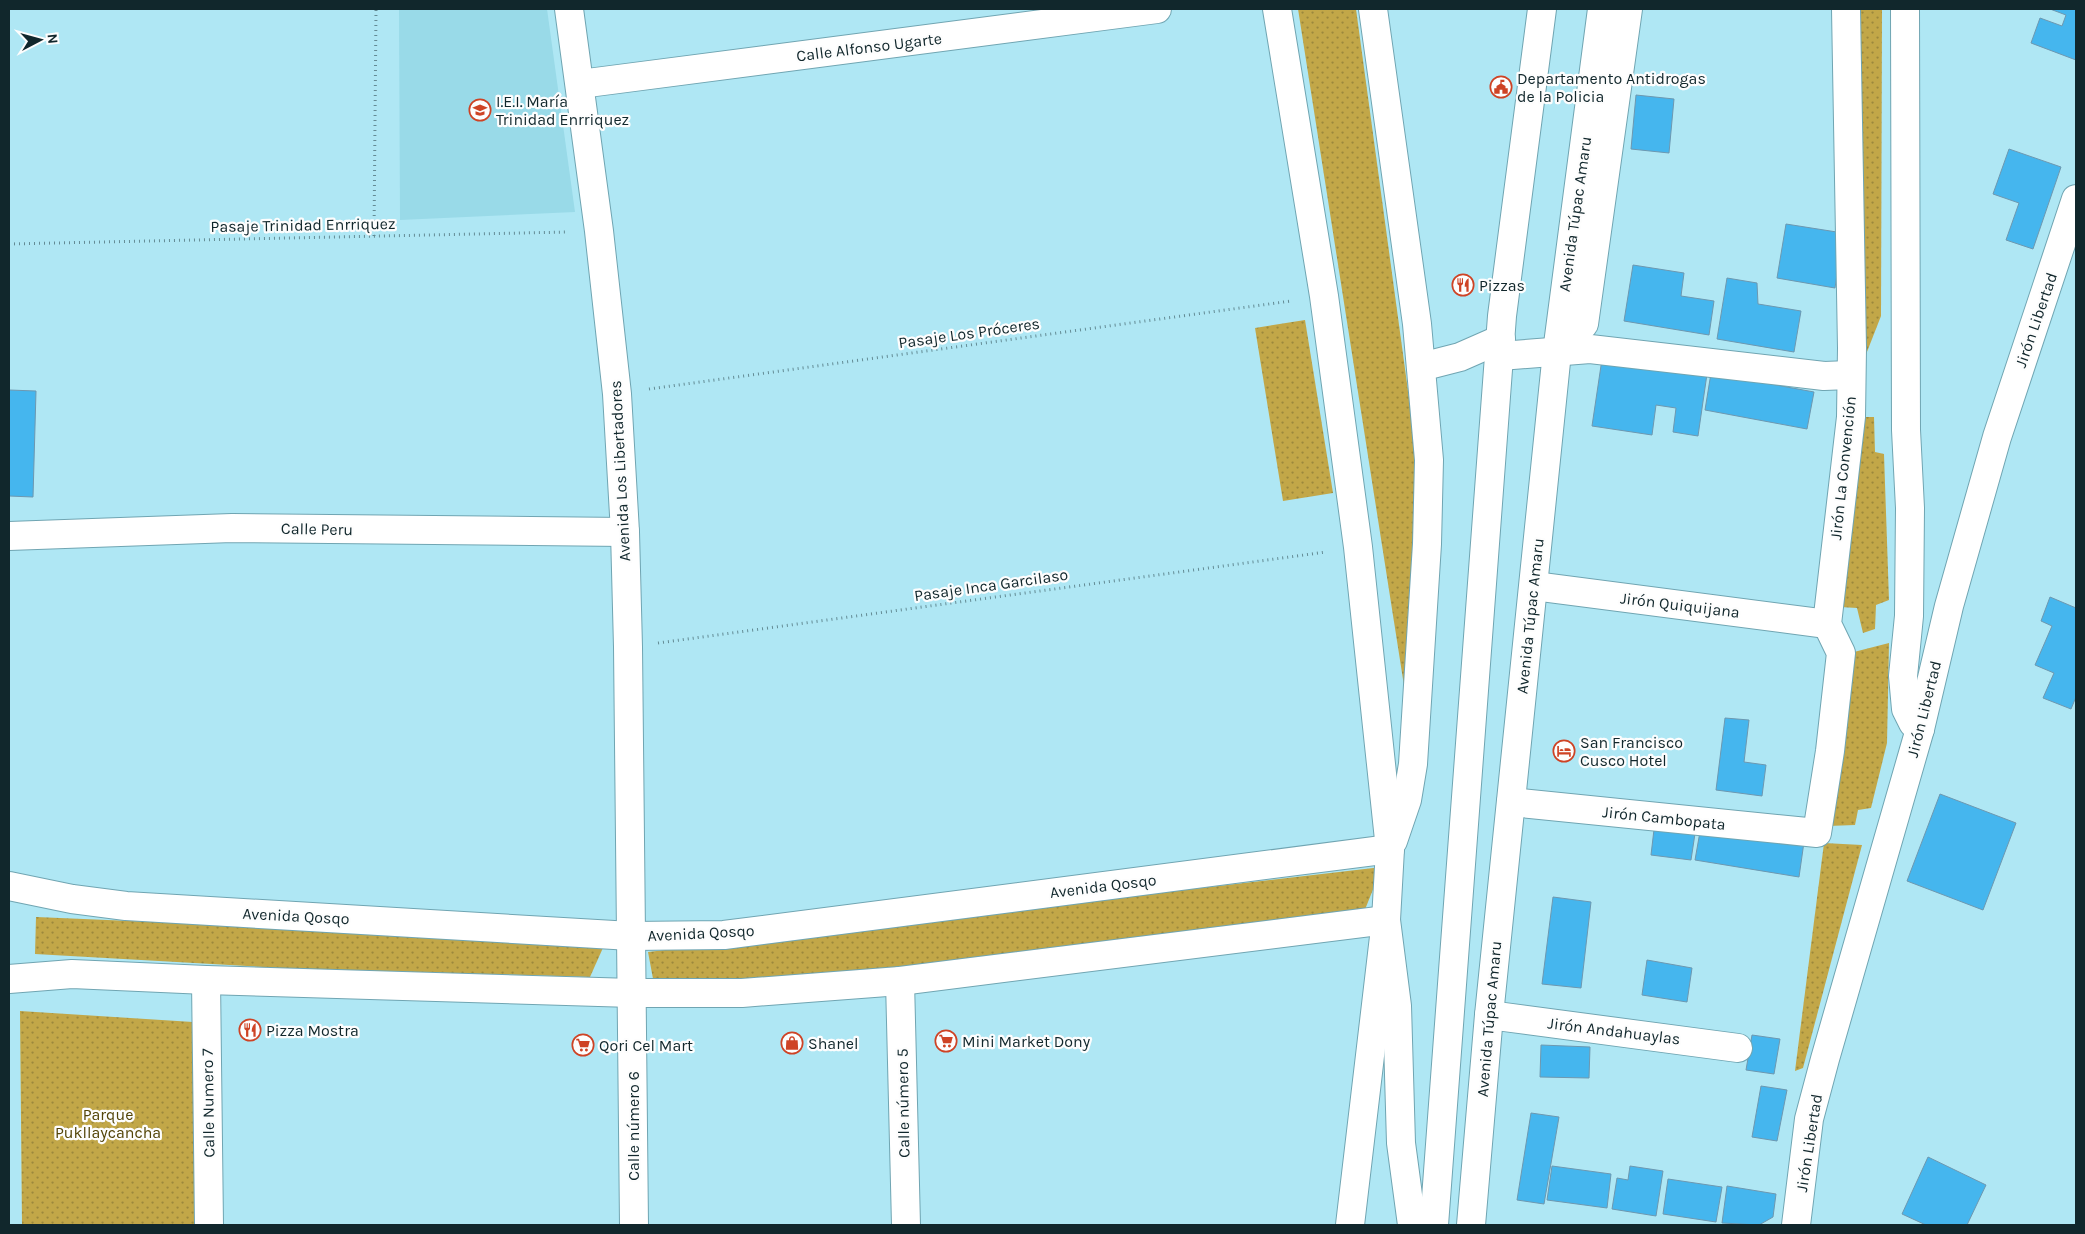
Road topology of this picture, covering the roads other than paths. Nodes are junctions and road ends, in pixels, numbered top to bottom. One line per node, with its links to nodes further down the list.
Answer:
1 (569, 9): 10 (street, Avenida Los Libertadores)
2 (1157, 9): 10 (street, Calle Alfonso Ugarte)
3 (1277, 9): 22 (street)
4 (1373, 9): 14 (street)
5 (1542, 9): 12 (street)
6 (1602, 9): 13 (street, Avenida Túpac Amaru)
7 (1628, 9): 13 (street)
8 (1846, 9): 15 (street, Jirón La Convención)
9 (1905, 9): 20 (street)
10 (580, 84): 16 (street, Avenida Los Libertadores)
11 (2076, 199): 20 (street, Jirón Libertad)
12 (1500, 348): 13 (street); 14 (street); 32 (street)
13 (1557, 352): 15 (street); 18 (street, Avenida Túpac Amaru)
14 (1421, 367): 22 (street)
15 (1850, 375): 19 (street, Jirón La Convención)
16 (625, 532): 17 (street, Calle Peru); 25 (street, Avenida Los Libertadores)
17 (9, 536)
18 (1534, 586): 19 (street, Jirón Quiquijana); 21 (street, Avenida Túpac Amaru)
19 (1827, 624): 21 (street, Jirón Cambopata)
20 (1920, 729): 38 (street, Jirón Libertad)
21 (1511, 802): 30 (street, Avenida Túpac Amaru)
22 (1390, 849): 24 (street); 25 (street, Avenida Qosqo)
23 (9, 886): 25 (street, Avenida Qosqo)
24 (1386, 920): 28 (street); 32 (street); 36 (street)
25 (632, 936): 29 (street, Calle número 6)
26 (9, 979): 27 (street)
27 (206, 980): 29 (street); 33 (street, Calle Numero 7)
28 (900, 981): 29 (street); 35 (street, Calle número 5)
29 (632, 993): 34 (street, Calle número 6)
30 (1489, 1015): 31 (street, Jirón Andahuaylas); 37 (street, Avenida Túpac Amaru)
31 (1738, 1048)
32 (1422, 1224)
33 (209, 1225)
34 (634, 1225)
35 (906, 1225)
36 (1350, 1225)
37 (1471, 1225)
38 (1796, 1225)

